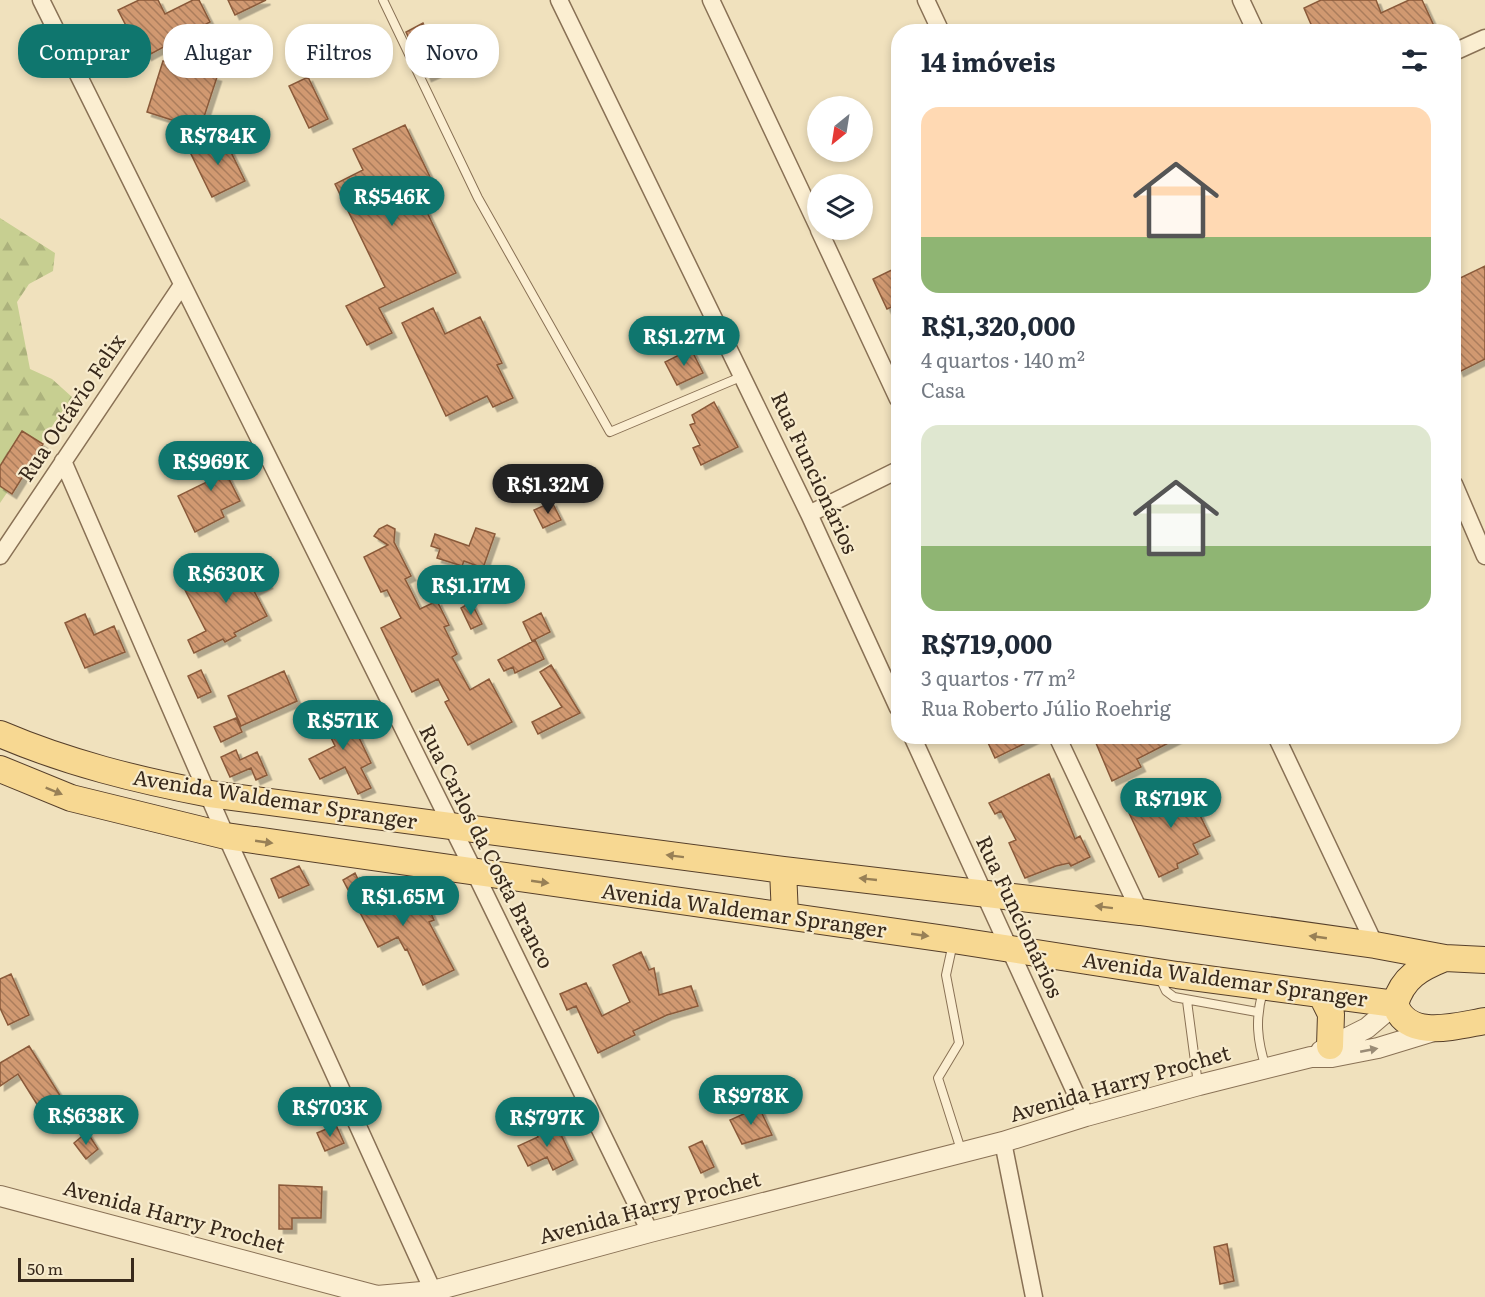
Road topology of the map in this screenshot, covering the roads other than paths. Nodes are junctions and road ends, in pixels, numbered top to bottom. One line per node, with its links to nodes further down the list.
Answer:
1 (41, 0): 13 (street, Rua Carlos da Costa Branco)
2 (383, 0): 14 (lane)
3 (559, 0): 14 (street, Rua Funcionários)
4 (711, 0): 11 (street)
5 (926, 0): 7 (street)
6 (1241, 0): 8 (street)
7 (937, 24)
8 (1252, 24)
9 (1485, 38): 10 (street)
10 (1461, 49)
11 (807, 205)
12 (824, 240): 15 (street)
13 (182, 285): 16 (street, Rua Octávio Felix); 29 (street, Rua Carlos da Costa Branco)
14 (743, 376): 19 (street, Rua Funcionários)
15 (891, 384)
16 (63, 461): 20 (street, Rua Octávio Felix); 28 (street)
17 (891, 473): 19 (street)
18 (1461, 500): 21 (street)
19 (809, 514): 22 (street, Rua Funcionários)
20 (0, 556)
21 (1485, 556)
22 (891, 693)
23 (0, 734): 28 (main road, Avenida Waldemar Spranger)
24 (916, 744): 33 (street, Rua Funcionários)
25 (1062, 744): 34 (street)
26 (1280, 744): 37 (street)
27 (0, 769): 30 (main road, Avenida Waldemar Spranger, one-way to 30)
28 (210, 794): 29 (main road, Avenida Waldemar Spranger); 30 (street)
29 (451, 827): 31 (main road, Avenida Waldemar Spranger, one-way to 29); 32 (street, Rua Carlos da Costa Branco)
30 (226, 836): 32 (main road, Avenida Waldemar Spranger, one-way to 32); 57 (street)
31 (783, 870): 33 (main road, Avenida Waldemar Spranger, one-way to 31); 35 (main road)
32 (476, 873): 35 (main road, Avenida Waldemar Spranger, one-way to 35); 56 (street, Rua Carlos da Costa Branco)
33 (983, 892): 34 (main road, Avenida Waldemar Spranger, one-way to 33); 38 (street, Rua Funcionários)
34 (1140, 912): 37 (main road, Avenida Waldemar Spranger, one-way to 34)
35 (784, 916): 36 (main road, Avenida Waldemar Spranger, one-way to 36)
36 (953, 940): 38 (main road, Avenida Waldemar Spranger); 54 (lane)
37 (1376, 945): 39 (main road, Avenida Waldemar Spranger)
38 (1009, 948): 41 (main road, Avenida Waldemar Spranger); 52 (street, Rua Funcionários)
39 (1445, 958): 40 (main road, Avenida Waldemar Spranger); 45 (main road)
40 (1485, 960)
41 (1156, 972): 42 (main road, Avenida Waldemar Spranger); 44 (lane)
42 (1264, 987): 43 (main road, Avenida Waldemar Spranger); 46 (lane)
43 (1321, 994): 45 (main road, Avenida Waldemar Spranger); 49 (main road)
44 (1187, 1002): 46 (lane); 51 (lane)
45 (1395, 1004): 48 (main road, Avenida Waldemar Spranger); 49 (street, Avenida Harry Prochet)
46 (1257, 1012): 50 (lane)
47 (1485, 1022): 48 (main road, Avenida Waldemar Spranger)
48 (1442, 1028): 49 (street, Avenida Harry Prochet, one-way to 48)
49 (1320, 1051): 50 (street, Avenida Harry Prochet)
50 (1266, 1069): 51 (street, Avenida Harry Prochet)
51 (1198, 1085): 52 (street, Avenida Harry Prochet)
52 (1086, 1116): 53 (street, Avenida Harry Prochet)
53 (1003, 1142): 54 (street, Avenida Harry Prochet); 59 (street)
54 (962, 1153): 56 (street, Avenida Harry Prochet)
55 (0, 1196): 58 (street, Avenida Harry Prochet)
56 (650, 1232): 57 (street, Avenida Harry Prochet)
57 (433, 1291): 58 (street, Avenida Harry Prochet)
58 (377, 1297)
59 (1034, 1297)

